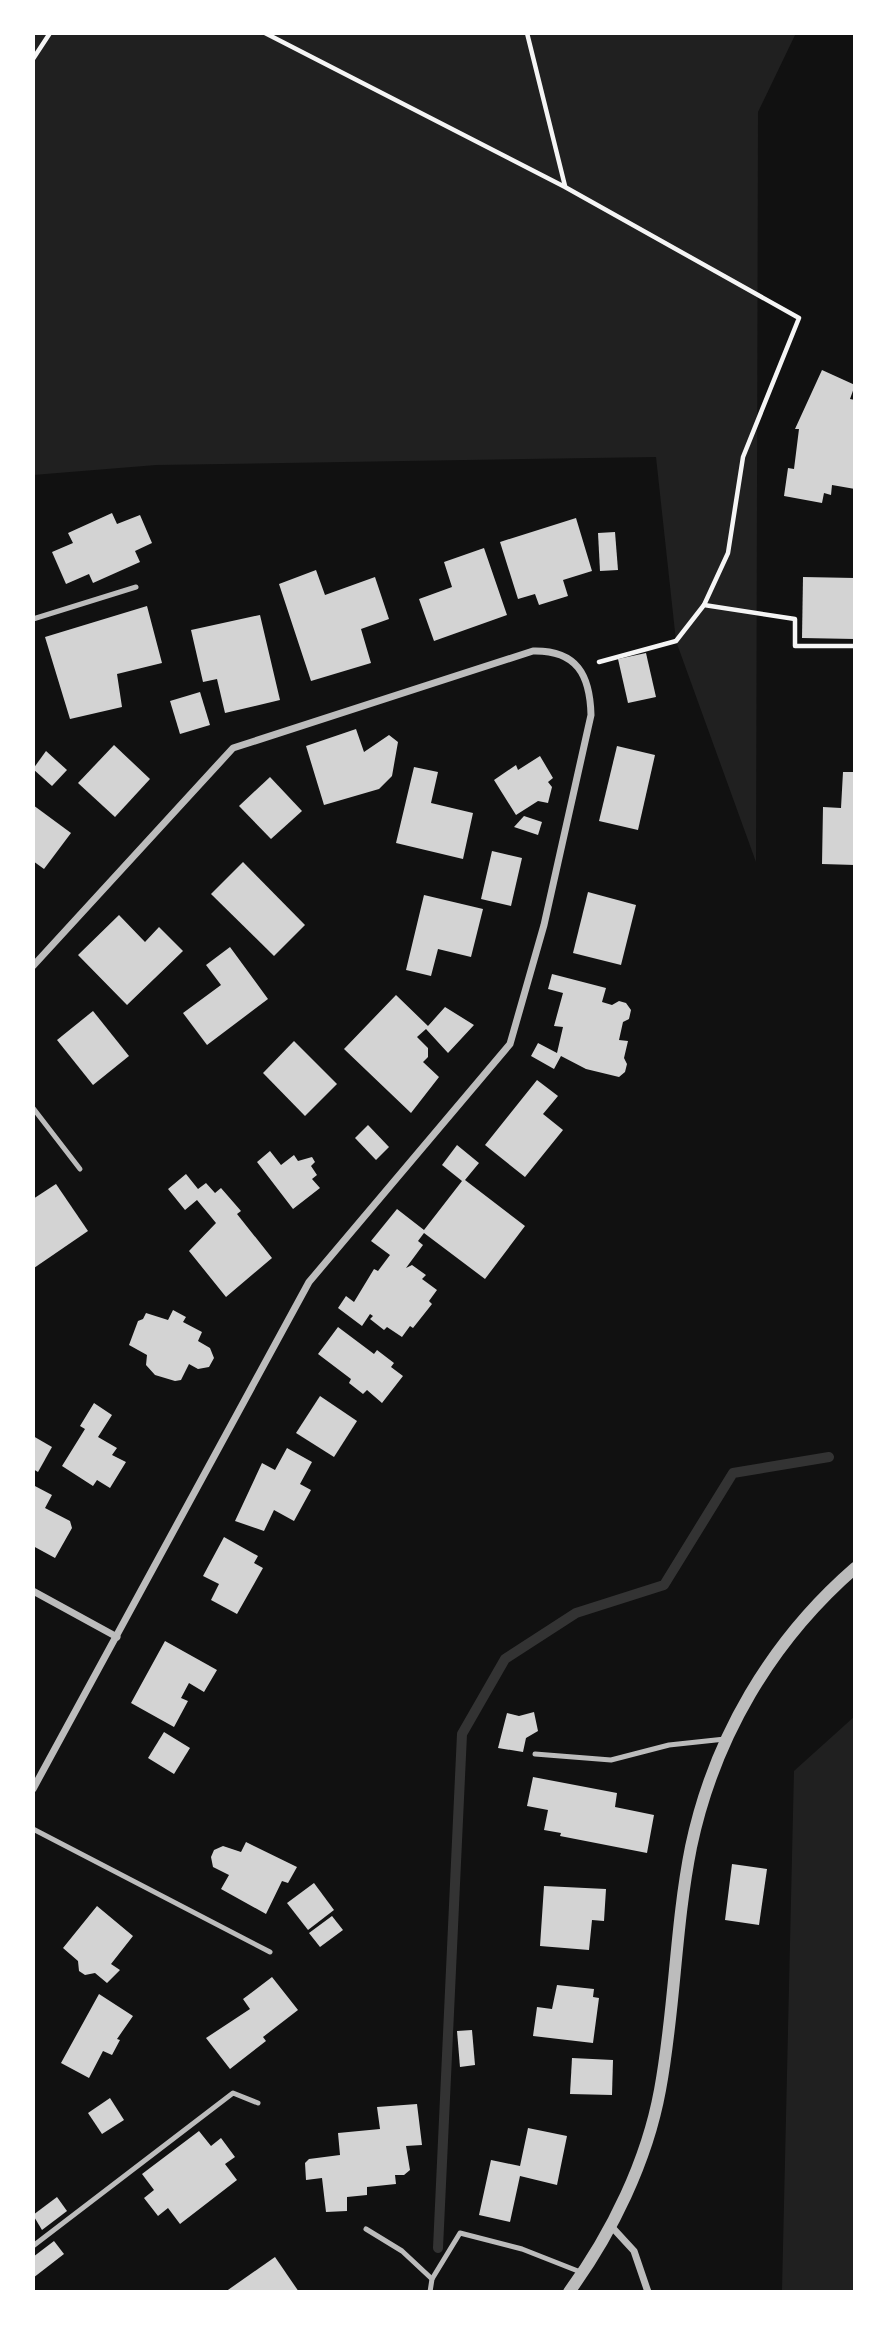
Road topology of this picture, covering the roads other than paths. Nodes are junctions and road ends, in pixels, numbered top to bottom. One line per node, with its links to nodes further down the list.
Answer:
1 (136, 587): 2 (lane)
2 (33, 619)
3 (33, 956): 4 (street)
4 (35, 965): 9 (street)
5 (33, 1108): 6 (lane)
6 (80, 1169)
7 (855, 1568): 10 (street)
8 (33, 1591): 9 (street)
9 (117, 1637): 12 (street)
10 (725, 1739): 11 (lane); 16 (street)
11 (535, 1754)
12 (33, 1789)
13 (33, 1829): 14 (lane)
14 (270, 1952)
15 (258, 2102): 18 (lane)
16 (611, 2226): 19 (street); 23 (street)
17 (366, 2229): 20 (lane)
18 (33, 2246)
19 (583, 2273): 20 (lane); 22 (street)
20 (432, 2279): 21 (lane)
21 (430, 2292)
22 (569, 2292)
23 (648, 2292)

